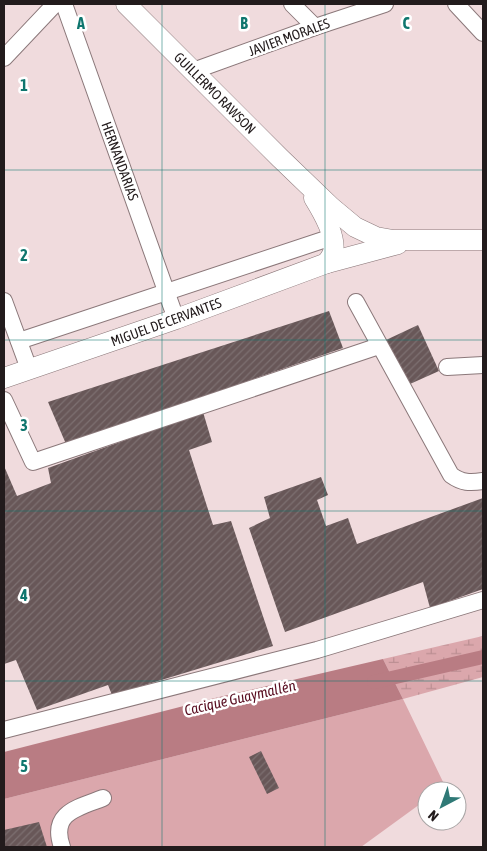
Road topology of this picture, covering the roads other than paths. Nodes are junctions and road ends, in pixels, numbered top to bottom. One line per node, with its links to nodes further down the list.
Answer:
1 (55, 4): 9 (street)
2 (64, 4): 17 (street, HERNANDARIAS)
3 (126, 4): 10 (main road, GUILLERMO RAWSON)
4 (292, 4): 7 (street)
5 (385, 4): 7 (street, JAVIER MORALES)
6 (456, 4): 8 (street)
7 (315, 27): 10 (street, JAVIER MORALES)
8 (483, 33)
9 (4, 58)
10 (193, 71): 11 (main road, GUILLERMO RAWSON)
11 (304, 182): 12 (main road, GUILLERMO RAWSON); 16 (main road, GUILLERMO RAWSON)
12 (345, 220): 13 (main road, GUILLERMO RAWSON); 16 (main road, GUILLERMO RAWSON)
13 (376, 237): 15 (main road, MIGUEL DE CERVANTES)
14 (483, 240): 15 (main road, MIGUEL DE CERVANTES)
15 (408, 241): 16 (main road, MIGUEL DE CERVANTES)
16 (340, 252): 17 (street); 20 (main road, MIGUEL DE CERVANTES)
17 (167, 292): 20 (street, HERNANDARIAS); 21 (street)
18 (4, 301): 21 (street)
19 (356, 302): 22 (street)
20 (176, 319): 25 (main road, MIGUEL DE CERVANTES)
21 (19, 341): 25 (street)
22 (379, 346): 27 (street); 28 (street)
23 (483, 365): 24 (street)
24 (448, 367)
25 (29, 369): 26 (main road, MIGUEL DE CERVANTES)
26 (4, 378)
27 (4, 400)
28 (483, 481)
29 (483, 600): 30 (street)
30 (4, 730)
31 (103, 798): 32 (street)
32 (62, 847)

